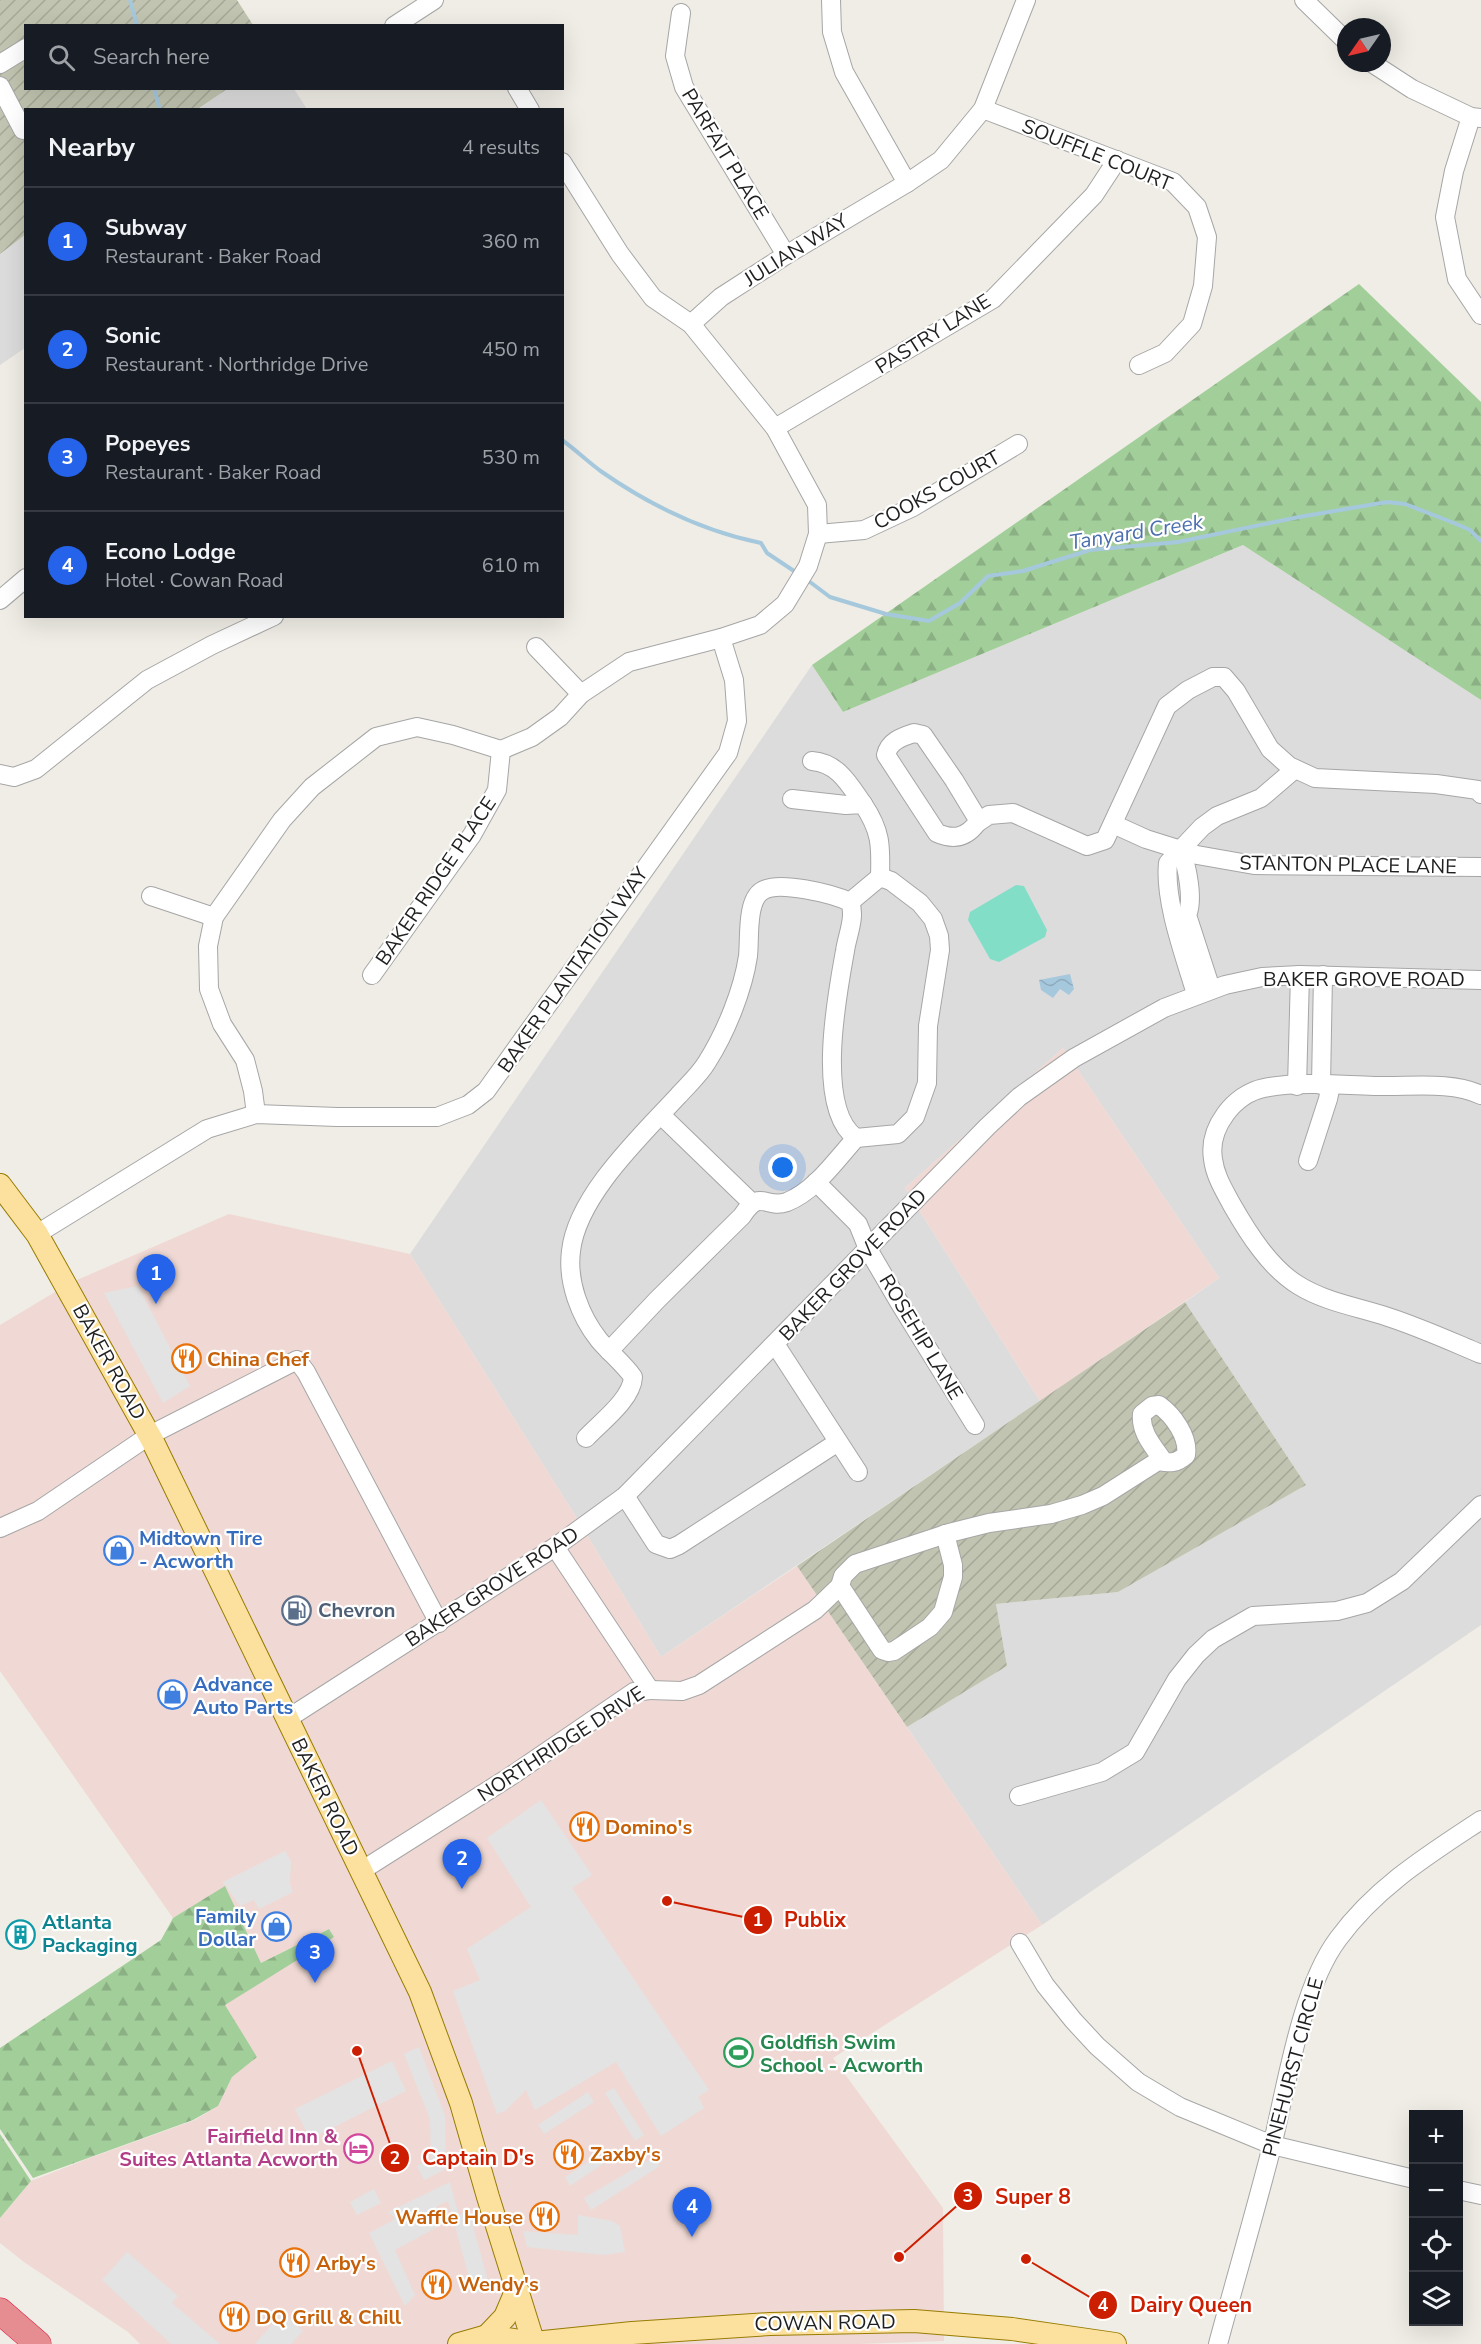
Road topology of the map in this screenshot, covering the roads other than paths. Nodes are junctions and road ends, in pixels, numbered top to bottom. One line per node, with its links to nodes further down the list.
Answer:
1 (434, 0): 6 (street)
2 (831, 0): 19 (street)
3 (1026, 0): 14 (street, JULIAN WAY)
4 (1304, 0): 7 (street)
5 (681, 13): 20 (street, PARFAIT PLACE)
6 (397, 24)
7 (1337, 32)
8 (24, 49): 9 (street)
9 (0, 64)
10 (1386, 72): 15 (street)
11 (0, 86): 16 (street)
12 (518, 90): 13 (street)
13 (529, 108)
14 (983, 109): 17 (street, SOUFFLE COURT); 19 (street, JULIAN WAY)
15 (1476, 118): 21 (street)
16 (23, 130)
17 (1117, 160): 23 (street, SOUFFLE COURT); 24 (street, PASTRY LANE)
18 (564, 165): 22 (street)
19 (907, 183): 20 (street, JULIAN WAY)
20 (786, 255): 22 (street, JULIAN WAY)
21 (1481, 315)
22 (692, 324): 24 (street)
23 (1139, 364)
24 (775, 428): 26 (street)
25 (1018, 444): 26 (street, COOKS COURT)
26 (818, 534): 30 (street)
27 (24, 580): 28 (street)
28 (0, 600)
29 (270, 618): 36 (street)
30 (721, 638): 32 (street); 56 (street, BAKER PLANTATION WAY)
31 (536, 648): 32 (street)
32 (581, 694): 33 (street)
33 (501, 750): 47 (street); 48 (street, BAKER RIDGE PLACE)
34 (812, 761): 39 (street)
35 (1296, 769): 37 (street); 41 (street); 42 (street)
36 (0, 774)
37 (1481, 794)
38 (792, 799): 39 (street)
39 (863, 804): 44 (street)
40 (977, 823): 40 (street); 41 (street)
41 (1113, 824): 42 (street, STANTON PLACE LANE)
42 (1181, 850): 43 (street, STANTON PLACE LANE); 52 (street); 52 (street)
43 (1481, 867)
44 (880, 877): 46 (street); 58 (street)
45 (151, 896): 47 (street)
46 (850, 902): 57 (street); 58 (street)
47 (214, 917): 56 (street)
48 (372, 975)
49 (1300, 975): 50 (street, BAKER GROVE ROAD); 52 (street, BAKER GROVE ROAD); 54 (street)
50 (1323, 975): 51 (street, BAKER GROVE ROAD); 53 (street)
51 (1481, 980)
52 (1204, 992): 64 (street, BAKER GROVE ROAD)
53 (1326, 1085): 54 (street); 55 (street); 59 (street)
54 (1297, 1086): 67 (street)
55 (1481, 1095)
56 (256, 1114): 63 (street, BAKER PLANTATION WAY)
57 (661, 1115): 62 (street); 66 (street)
58 (856, 1138): 61 (street)
59 (1308, 1161)
60 (0, 1185): 63 (main road, BAKER ROAD)
61 (811, 1186): 62 (street); 64 (street, ROSEHIP LANE)
62 (752, 1203): 66 (street)
63 (37, 1234): 69 (main road, BAKER ROAD)
64 (868, 1249): 65 (street, BAKER GROVE ROAD); 68 (street, ROSEHIP LANE)
65 (775, 1344): 71 (street); 74 (street, BAKER GROVE ROAD)
66 (609, 1351): 70 (street)
67 (1481, 1354)
68 (975, 1425)
69 (150, 1435): 76 (street); 80 (street); 82 (main road, BAKER ROAD)
70 (586, 1438)
71 (838, 1442): 73 (street); 74 (street)
72 (1164, 1462): 77 (street)
73 (858, 1472)
74 (624, 1496): 78 (street, BAKER GROVE ROAD)
75 (1481, 1505): 83 (street)
76 (0, 1528)
77 (945, 1534): 79 (street); 79 (street)
78 (555, 1547): 80 (street, BAKER GROVE ROAD); 81 (street, NORTHRIDGE DRIVE)
79 (840, 1586): 81 (street)
80 (439, 1623): 82 (street, BAKER GROVE ROAD)
81 (650, 1690): 85 (street, NORTHRIDGE DRIVE)
82 (287, 1719): 85 (main road, BAKER ROAD)
83 (1019, 1796)
84 (1481, 1820): 87 (street, PINEHURST CIRCLE)
85 (361, 1871): 91 (main road, BAKER ROAD)
86 (1020, 1943): 87 (street)
87 (1272, 2145): 88 (street); 98 (street, PINEHURST CIRCLE)
88 (1409, 2178)
89 (1463, 2191): 90 (street)
90 (1481, 2195)
91 (517, 2289): 93 (main road); 96 (main road, BAKER ROAD)
92 (0, 2311): 94 (highway)
93 (488, 2336): 95 (main road); 96 (main road, COWAN ROAD)
94 (38, 2344)
95 (459, 2344)
96 (533, 2344): 97 (main road, COWAN ROAD)
97 (1115, 2344)
98 (1218, 2344)

